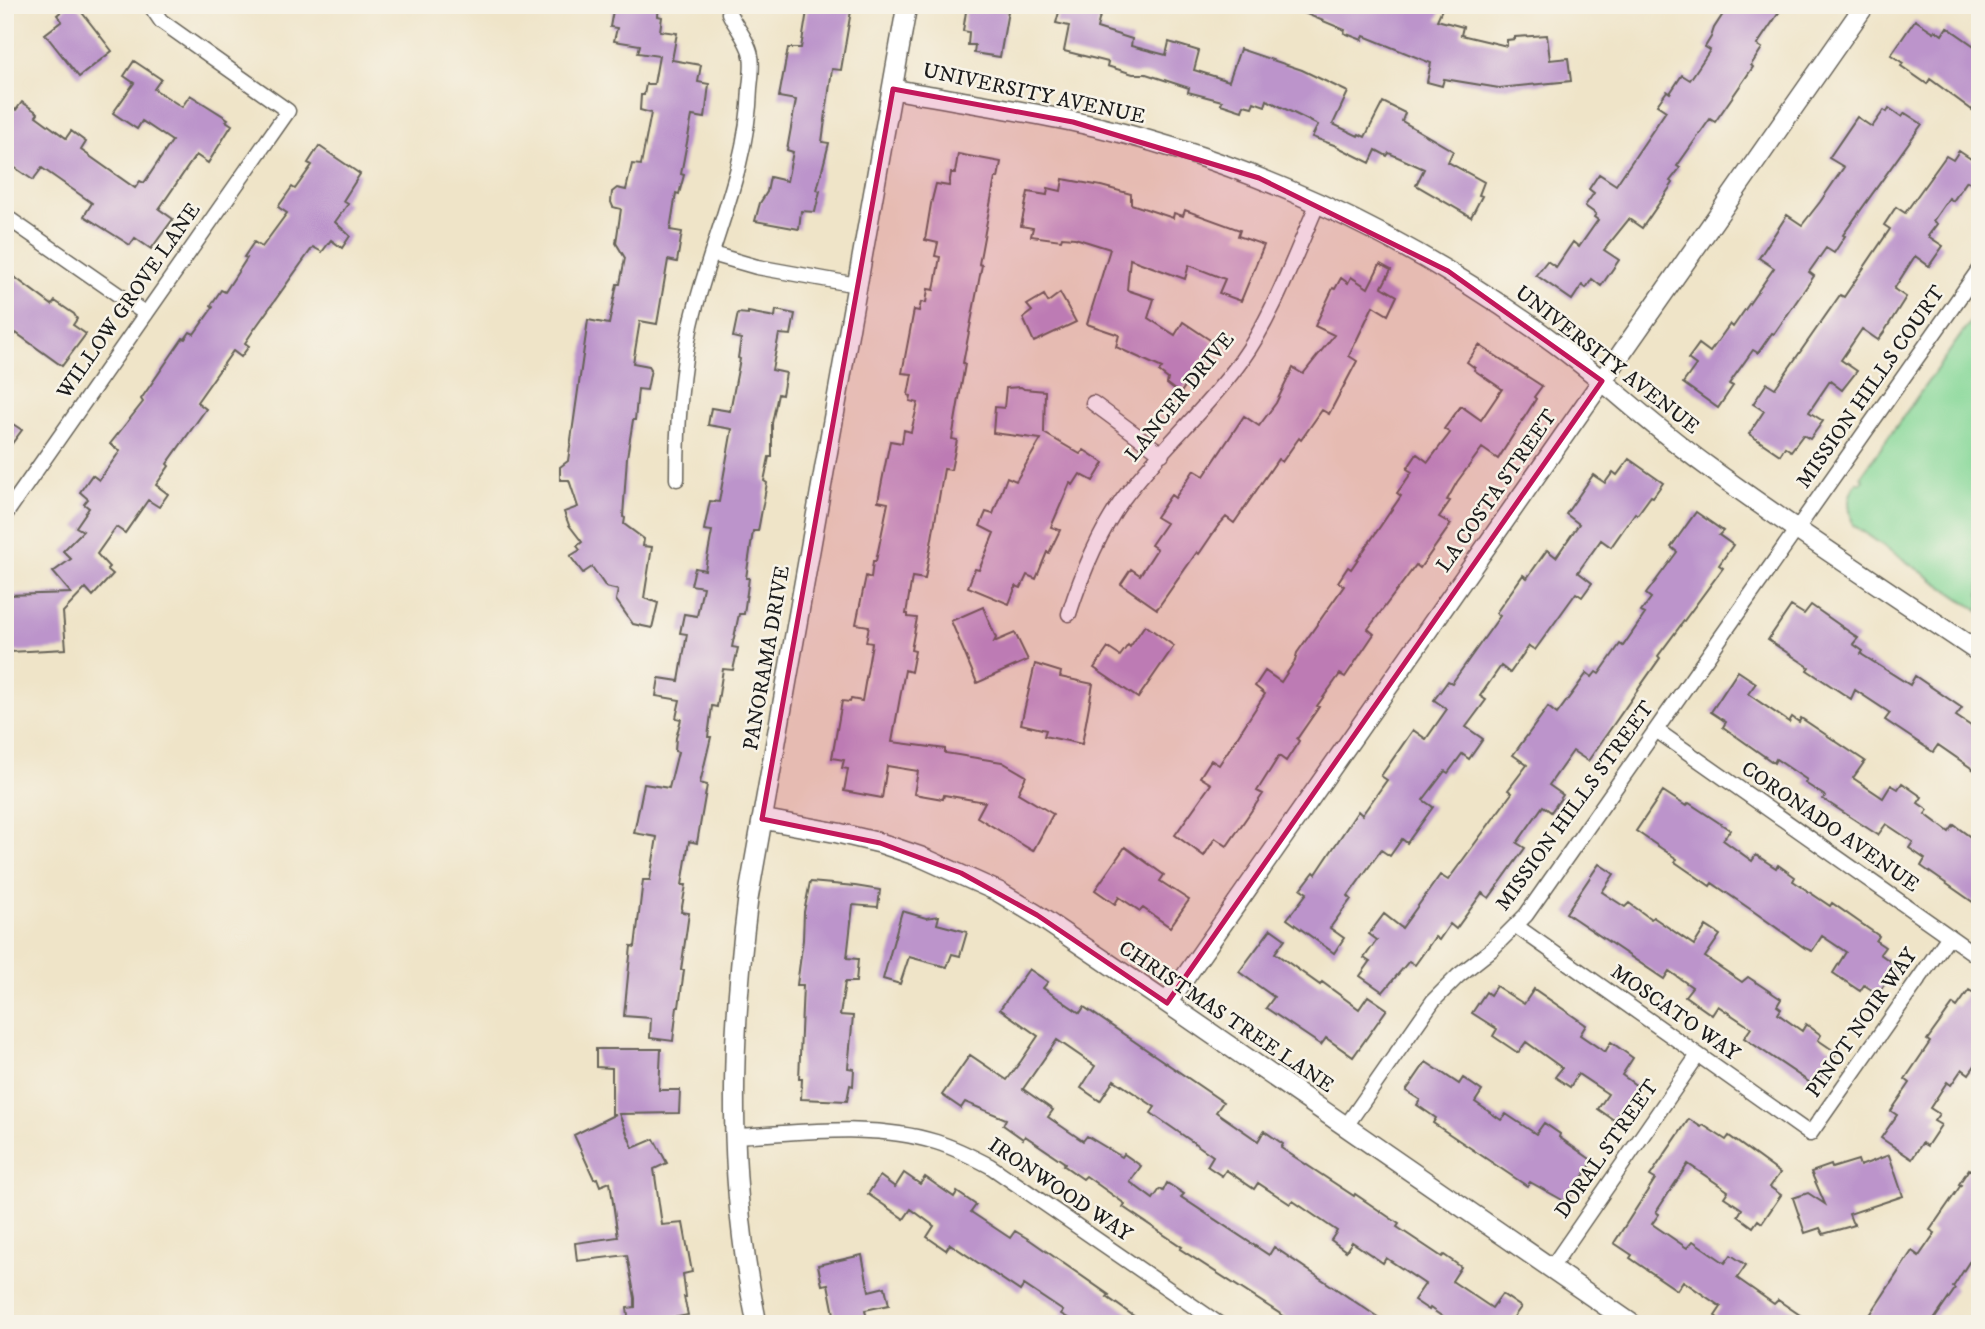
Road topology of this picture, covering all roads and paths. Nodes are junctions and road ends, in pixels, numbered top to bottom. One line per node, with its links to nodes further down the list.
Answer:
1 (150, 5): 11 (street, WILLOW GROVE LANE)
2 (907, 5): 5 (street, PANORAMA DRIVE)
3 (1865, 5): 12 (street, LA COSTA STREET)
4 (729, 13): 8 (street)
5 (893, 89): 6 (street, UNIVERSITY AVENUE); 10 (street, PANORAMA DRIVE)
6 (1318, 203): 12 (street, UNIVERSITY AVENUE); 14 (street, LANCER DRIVE)
7 (5, 215): 11 (street)
8 (712, 254): 10 (street); 15 (street)
9 (1980, 268): 17 (street, MISSION HILLS COURT)
10 (858, 285): 21 (street, PANORAMA DRIVE)
11 (146, 314): 16 (street, WILLOW GROVE LANE)
12 (1602, 381): 17 (street, UNIVERSITY AVENUE); 25 (street, LA COSTA STREET)
13 (1093, 404): 14 (street)
14 (1162, 454): 18 (street, LANCER DRIVE)
15 (677, 479)
16 (5, 515)
17 (1797, 528): 19 (street, UNIVERSITY AVENUE); 20 (street, MISSION HILLS STREET)
18 (1069, 614)
19 (1980, 653)
20 (1656, 730): 22 (street, MISSION HILLS STREET); 23 (street, CORONADO AVENUE)
21 (762, 819): 25 (street, CHRISTMAS TREE LANE); 29 (street, PANORAMA DRIVE)
22 (1516, 926): 26 (street, MOSCATO WAY); 27 (street, MISSION HILLS STREET)
23 (1949, 936): 24 (street, CORONADO AVENUE); 28 (street, PINOT NOIR WAY)
24 (1980, 958)
25 (1167, 1003): 27 (street, CHRISTMAS TREE LANE)
26 (1698, 1055): 28 (street, MOSCATO WAY); 30 (street, DORAL STREET)
27 (1346, 1126): 30 (street, CHRISTMAS TREE LANE)
28 (1810, 1134)
29 (735, 1136): 31 (street, PANORAMA DRIVE); 32 (street, IRONWOOD WAY)
30 (1551, 1268): 33 (street, CHRISTMAS TREE LANE)
31 (757, 1324)
32 (1219, 1324)
33 (1632, 1324)

